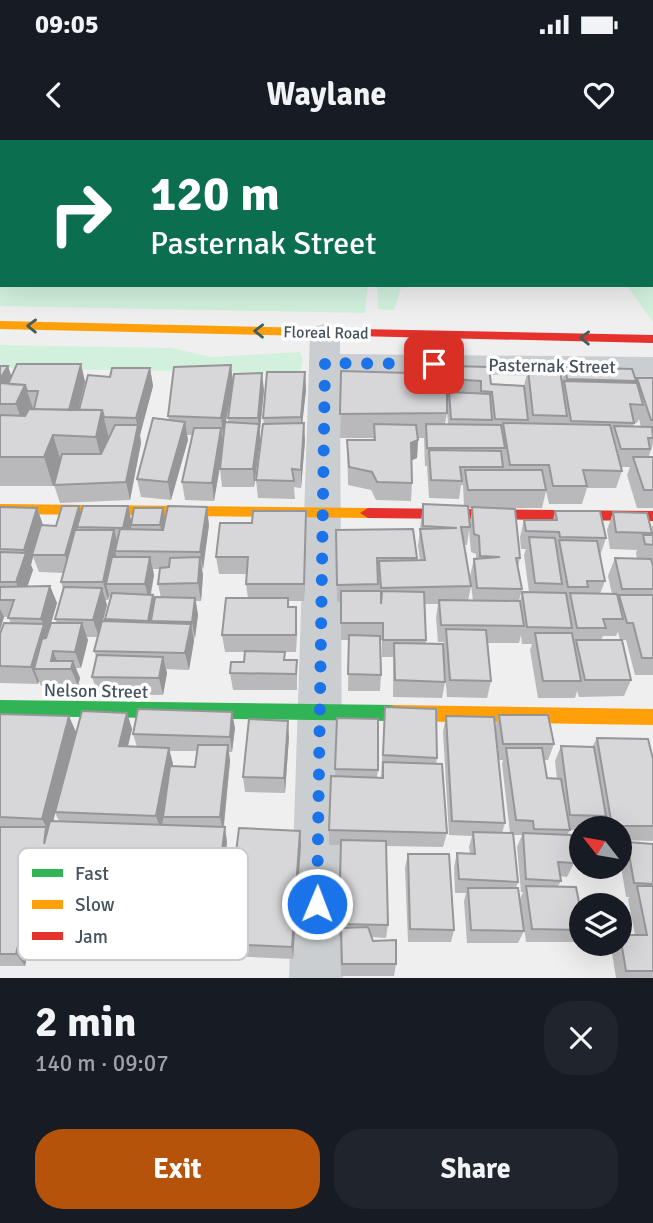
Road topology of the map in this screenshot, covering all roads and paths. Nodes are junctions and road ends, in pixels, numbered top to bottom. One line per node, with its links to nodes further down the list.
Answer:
1 (0, 325): 3 (street, Floreal Road, one-way to 1)
2 (653, 339): 3 (street, Floreal Road, one-way to 3)
3 (325, 348): 4 (street, Pasternak Street); 6 (street)
4 (653, 367)
5 (0, 509): 6 (street)
6 (323, 515): 7 (street); 9 (street)
7 (653, 516)
8 (0, 708): 9 (street, Nelson Street)
9 (318, 713): 10 (street, Nelson Street); 11 (street)
10 (653, 717)
11 (316, 978)

